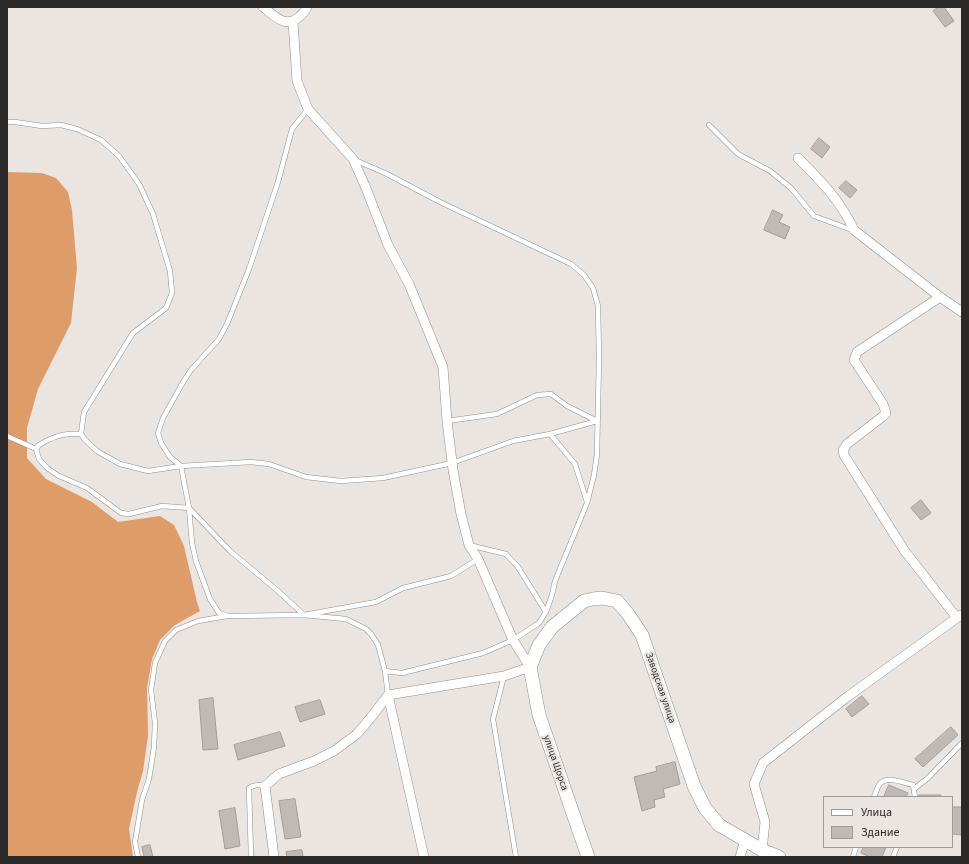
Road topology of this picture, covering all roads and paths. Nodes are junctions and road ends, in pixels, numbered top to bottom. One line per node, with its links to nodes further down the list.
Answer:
1 (263, 7): 3 (street)
2 (307, 7): 3 (street)
3 (293, 22): 4 (street)
4 (308, 109): 8 (street); 19 (lane)
5 (7, 122): 14 (lane)
6 (709, 125): 9 (lane)
7 (798, 158): 9 (street)
8 (353, 159): 12 (street); 13 (lane)
9 (854, 230): 10 (street)
10 (940, 297): 11 (street); 27 (street)
11 (962, 312)
12 (447, 421): 13 (lane); 18 (street)
13 (597, 421): 15 (lane); 20 (lane)
14 (81, 434): 17 (lane); 19 (lane)
15 (550, 434): 18 (lane); 20 (lane)
16 (7, 436): 17 (lane)
17 (36, 449): 21 (lane)
18 (452, 463): 19 (lane); 22 (street)
19 (181, 466): 21 (lane)
20 (587, 503): 24 (lane)
21 (190, 508): 25 (lane); 26 (lane)
22 (469, 545): 23 (street); 24 (lane)
23 (478, 558): 25 (lane); 28 (street)
24 (546, 612): 28 (lane)
25 (304, 615): 26 (lane); 30 (lane)
26 (228, 616): 40 (lane)
27 (960, 616): 39 (street)
28 (513, 640): 29 (street); 30 (lane)
29 (530, 667): 31 (street); 38 (street, Заводская улица); 45 (street, улица Щорса)
30 (385, 671): 32 (lane)
31 (504, 676): 32 (street); 44 (lane)
32 (388, 695): 34 (street); 43 (street)
33 (962, 743): 35 (lane)
34 (265, 786): 41 (lane); 42 (street)
35 (914, 788): 36 (lane); 37 (lane)
36 (874, 796)
37 (916, 796)
38 (745, 840): 39 (street, Заводская улица); 46 (street)
39 (762, 850): 47 (street, Заводская улица)
40 (138, 857)
41 (251, 857)
42 (274, 857)
43 (424, 857)
44 (516, 857)
45 (588, 857)
46 (740, 857)
47 (779, 857)

